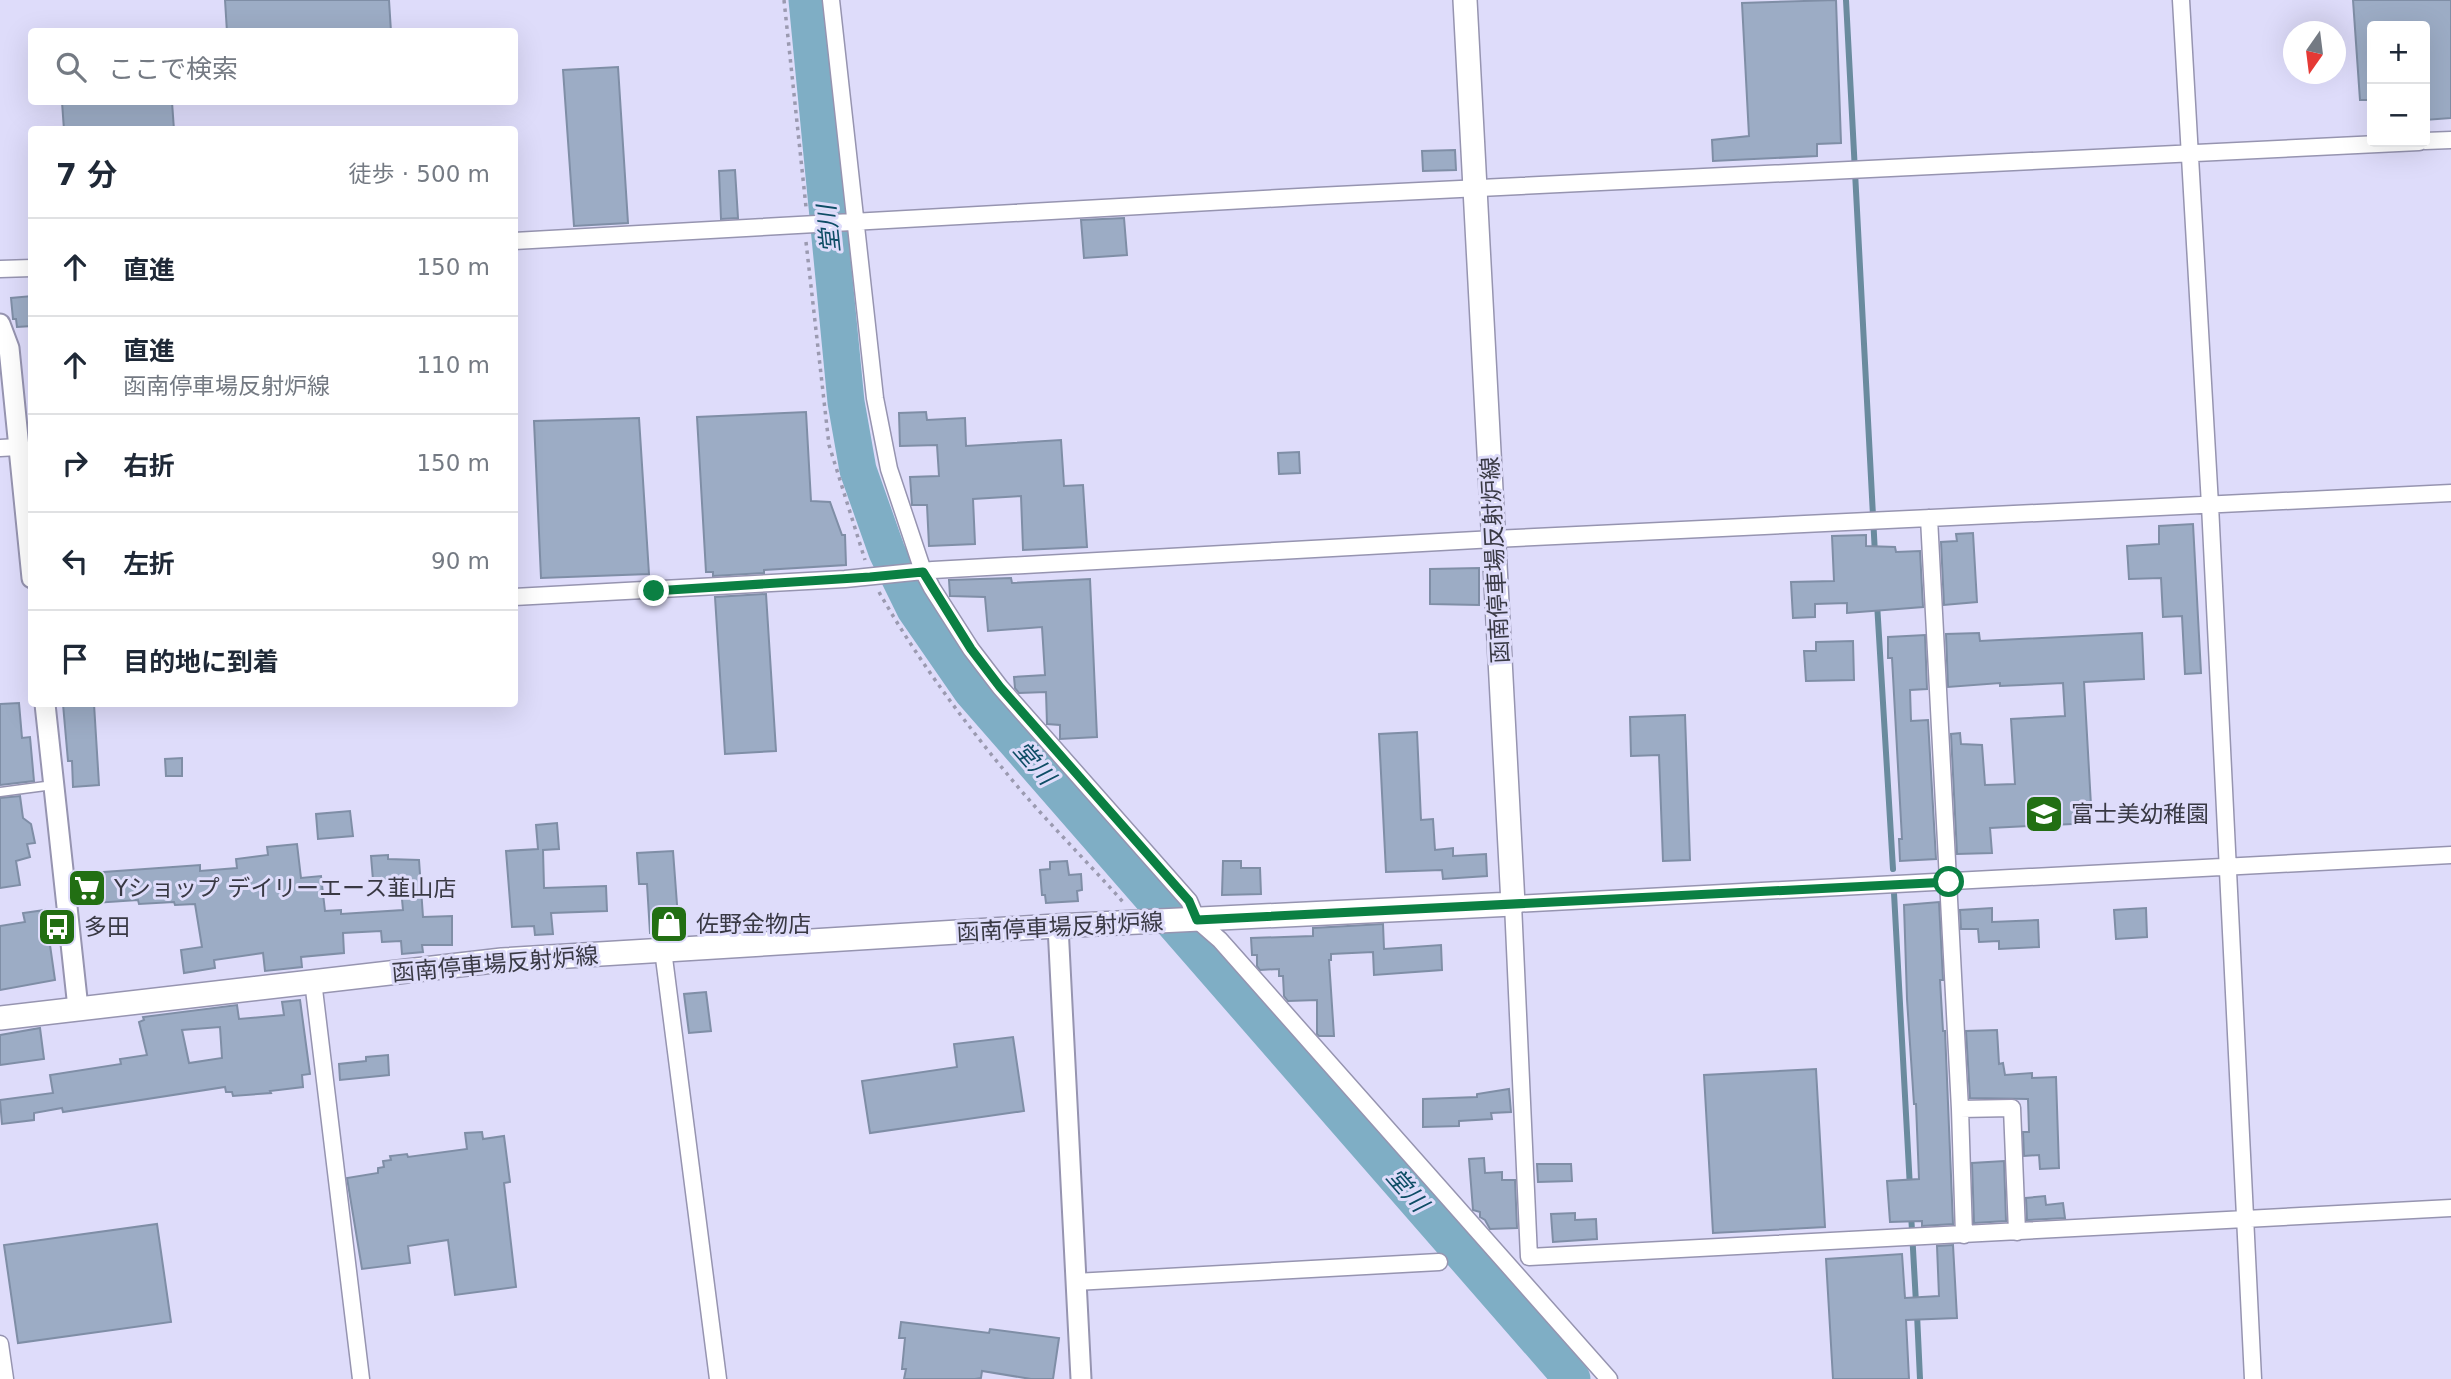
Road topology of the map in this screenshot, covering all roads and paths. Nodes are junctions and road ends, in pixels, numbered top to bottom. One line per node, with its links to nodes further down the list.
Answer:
1 (831, 0): 9 (street)
2 (1465, 0): 8 (main road, 函南停車場反射炉線)
3 (2181, 0): 7 (street)
4 (2451, 140): 5 (street)
5 (2430, 141)
6 (2367, 145): 7 (street)
7 (2189, 154): 8 (street); 16 (street)
8 (1475, 190): 9 (street); 18 (main road, 函南停車場反射炉線)
9 (853, 222): 10 (street); 20 (street)
10 (518, 241)
11 (28, 268): 12 (street)
12 (0, 269)
13 (0, 324): 14 (street)
14 (9, 447): 19 (street)
15 (2451, 493): 16 (street)
16 (2210, 505): 17 (street); 26 (street)
17 (1929, 519): 18 (street); 27 (street)
18 (1494, 540): 20 (street); 28 (main road, 函南停車場反射炉線)
19 (28, 555)
20 (919, 572): 21 (street); 29 (street)
21 (518, 597)
22 (45, 707): 23 (street)
23 (54, 785): 24 (lane); 33 (street)
24 (0, 792)
25 (2451, 855): 26 (street)
26 (2228, 868): 27 (street); 37 (street)
27 (1949, 882): 28 (street); 35 (street)
28 (1513, 904): 29 (main road, 函南停車場反射炉線); 40 (street)
29 (1197, 920): 30 (main road, 函南停車場反射炉線); 42 (street)
30 (1058, 926): 31 (main road, 函南停車場反射炉線); 43 (street)
31 (663, 950): 32 (main road, 函南停車場反射炉線); 47 (street)
32 (313, 981): 33 (main road, 函南停車場反射炉線); 46 (street)
33 (78, 1008): 34 (main road, 函南停車場反射炉線)
34 (0, 1018)
35 (1960, 1109): 38 (street); 39 (street)
36 (2451, 1208): 37 (street)
37 (2245, 1220): 38 (street); 50 (street)
38 (2017, 1232): 39 (street)
39 (1965, 1235): 40 (street)
40 (1529, 1257): 42 (street)
41 (1439, 1262): 43 (street)
42 (1510, 1267): 49 (street)
43 (1075, 1282): 48 (street)
44 (0, 1344): 45 (street)
45 (5, 1379)
46 (361, 1379)
47 (718, 1379)
48 (1081, 1379)
49 (1609, 1379)
50 (2253, 1379)

